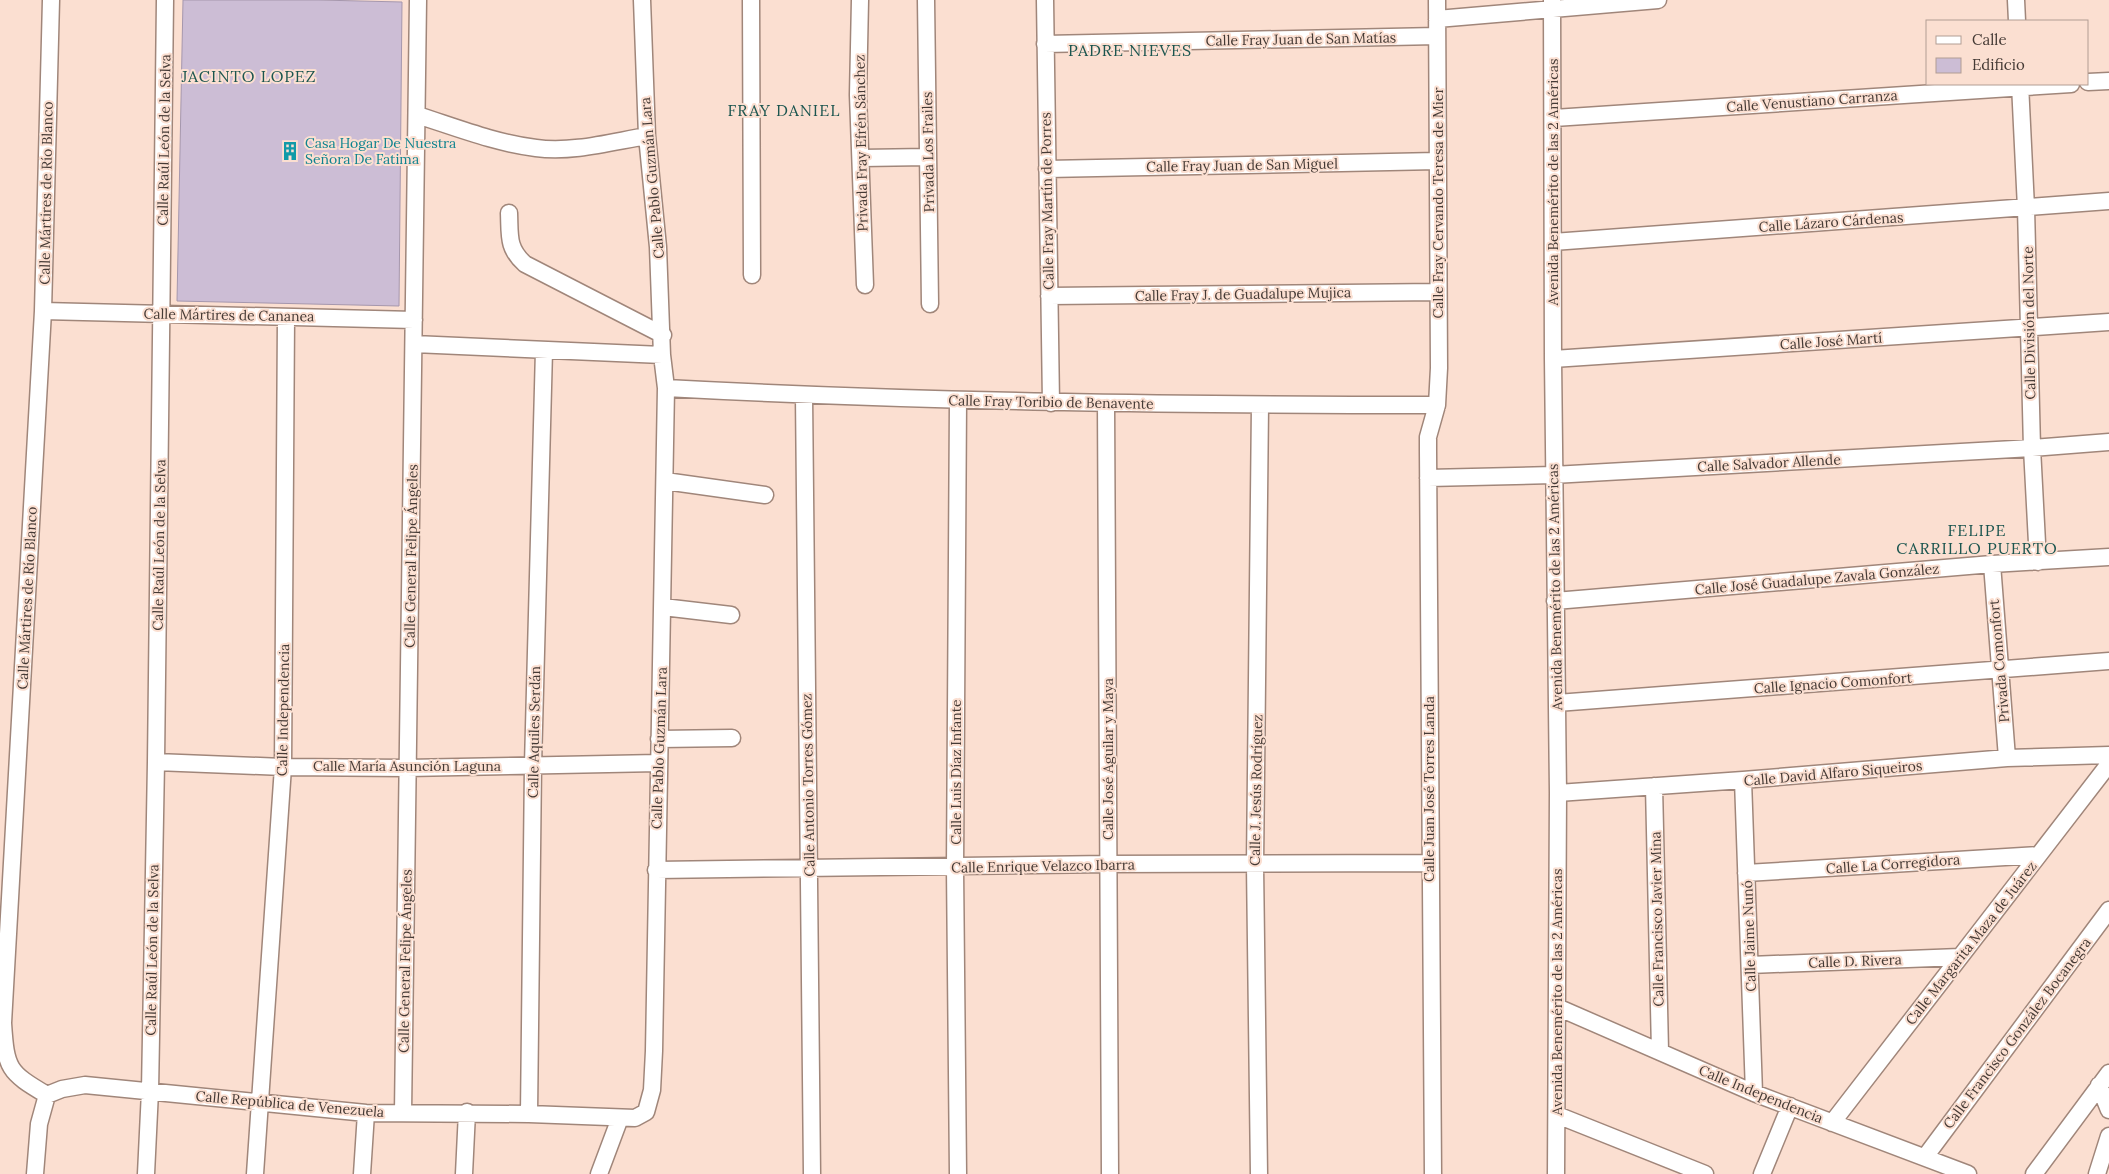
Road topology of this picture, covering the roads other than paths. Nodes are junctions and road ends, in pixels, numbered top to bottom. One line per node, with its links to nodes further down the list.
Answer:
1 (51, 0): 37 (street, Calle Mártires de Río Blanco)
2 (165, 0): 38 (street, Calle Raúl León de la Selva)
3 (418, 0): 21 (street, Calle General Felipe Ángeles)
4 (642, 0): 23 (street, Calle Pablo Guzmán Lara)
5 (751, 0): 32 (street)
6 (860, 0): 25 (street, Privada Fray Efrén Sánchez)
7 (926, 0): 24 (street, Privada Los Frailes)
8 (1045, 0): 16 (street, Calle Fray Martín de Porres)
9 (1437, 0): 13 (street, Calle Fray Cervando Teresa de Mier)
10 (1658, 0): 12 (street)
11 (2016, 0): 14 (street)
12 (1552, 4): 13 (street); 22 (street, Avenida Benemérito de las 2 Américas)
13 (1437, 19): 15 (street, Calle Fray Cervando Teresa de Mier)
14 (2017, 20)
15 (1437, 36): 16 (street, Calle Fray Juan de San Matías); 26 (street, Calle Fray Cervando Teresa de Mier)
16 (1045, 44): 27 (street, Calle Fray Martín de Porres)
17 (2109, 81): 18 (street)
18 (2089, 82)
19 (2046, 85): 20 (street, Calle Venustiano Carranza)
20 (2020, 86): 22 (street, Calle Venustiano Carranza); 29 (street, Calle División del Norte)
21 (416, 115): 23 (street); 40 (street, Calle General Felipe Ángeles)
22 (1554, 118): 31 (street, Avenida Benemérito de las 2 Américas)
23 (647, 136): 43 (street, Calle Pablo Guzmán Lara)
24 (928, 157): 25 (street); 36 (street, Privada Los Frailes)
25 (861, 158): 33 (street, Privada Fray Efrén Sánchez)
26 (1437, 161): 27 (street, Calle Fray Juan de San Miguel); 34 (street, Calle Fray Cervando Teresa de Mier)
27 (1047, 169): 35 (street, Calle Fray Martín de Porres)
28 (2109, 201): 29 (street, Calle Lázaro Cárdenas)
29 (2026, 208): 31 (street, Calle Lázaro Cárdenas); 42 (street, Calle División del Norte)
30 (509, 213): 43 (street)
31 (1553, 242): 47 (street, Avenida Benemérito de las 2 Américas)
32 (752, 275)
33 (865, 285)
34 (1438, 292): 35 (street, Calle Fray J. de Guadalupe Mujica); 54 (street, Calle Fray Cervando Teresa de Mier)
35 (1048, 296): 51 (street, Calle Fray Martín de Porres)
36 (930, 304)
37 (43, 311): 38 (street, Calle Mártires de Cananea); 99 (street, Calle Mártires de Río Blanco)
38 (162, 314): 39 (street, Calle Mártires de Cananea); 74 (street, Calle Raúl León de la Selva)
39 (286, 317): 40 (street, Calle Mártires de Cananea); 78 (street, Calle Independencia)
40 (414, 320): 44 (street, Calle General Felipe Ángeles)
41 (2109, 322): 42 (street, Calle José Martí)
42 (2029, 328): 47 (street, Calle José Martí); 56 (street, Calle División del Norte)
43 (663, 335): 46 (street, Calle Pablo Guzmán Lara)
44 (414, 344): 45 (street); 79 (street, Calle General Felipe Ángeles)
45 (544, 350): 46 (street); 77 (street, Calle Aquiles Serdán)
46 (662, 355): 48 (street)
47 (1553, 359): 57 (street, Avenida Benemérito de las 2 Américas)
48 (666, 388): 49 (street, Calle Fray Toribio de Benavente); 59 (street, Calle Pablo Guzmán Lara)
49 (804, 396): 50 (street, Calle Fray Toribio de Benavente); 88 (street, Calle Antonio Torres Gómez)
50 (958, 401): 51 (street, Calle Fray Toribio de Benavente); 87 (street, Calle Luis Díaz Infante)
51 (1051, 402): 52 (street, Calle Fray Toribio de Benavente)
52 (1106, 403): 53 (street, Calle Fray Toribio de Benavente); 85 (street, Calle José Aguilar y Maya)
53 (1260, 405): 54 (street, Calle Fray Toribio de Benavente); 86 (street, Calle J. Jesús Rodríguez)
54 (1437, 405): 58 (street, Calle Juan José Torres Landa)
55 (2109, 442): 56 (street, Calle Salvador Allende)
56 (2032, 448): 57 (street, Calle Salvador Allende); 62 (street, Calle División del Norte)
57 (1554, 475): 58 (street, Calle Salvador Allende); 64 (street, Avenida Benemérito de las 2 Américas)
58 (1428, 478): 84 (street, Calle Juan José Torres Landa)
59 (665, 481): 60 (street); 65 (street, Calle Pablo Guzmán Lara)
60 (765, 495)
61 (2109, 557): 62 (street, Calle José Guadalupe Zavala González)
62 (2038, 562): 63 (street, Calle José Guadalupe Zavala González)
63 (1992, 564): 64 (street, Calle José Guadalupe Zavala González); 68 (street, Privada Comonfort)
64 (1555, 601): 69 (street, Avenida Benemérito de las 2 Américas)
65 (663, 607): 66 (street); 71 (street, Calle Pablo Guzmán Lara)
66 (731, 615)
67 (2109, 661): 68 (street, Calle Ignacio Comonfort)
68 (2000, 670): 69 (street, Calle Ignacio Comonfort); 73 (street, Privada Comonfort)
69 (1557, 703): 82 (street, Avenida Benemérito de las 2 Américas)
70 (732, 738): 71 (street)
71 (659, 739): 75 (street, Calle Pablo Guzmán Lara)
72 (2109, 755): 73 (street, Calle David Alfaro Siqueiros)
73 (2007, 758): 80 (street, Calle David Alfaro Siqueiros)
74 (156, 762): 78 (street, Calle María Asunción Laguna); 97 (street, Calle Raúl León de la Selva)
75 (658, 764): 77 (street, Calle María Asunción Laguna); 89 (street, Calle Pablo Guzmán Lara)
76 (2109, 764): 83 (street, Calle Margarita Maza de Juárez)
77 (533, 765): 79 (street, Calle María Asunción Laguna); 107 (street, Calle Aquiles Serdán)
78 (283, 767): 79 (street, Calle María Asunción Laguna); 100 (street, Calle Independencia)
79 (408, 768): 106 (street, Calle General Felipe Ángeles)
80 (1743, 780): 81 (street, Calle David Alfaro Siqueiros); 90 (street, Calle Jaime Nunó)
81 (1654, 786): 82 (street, Calle David Alfaro Siqueiros); 95 (street, Calle Francisco Javier Mina)
82 (1558, 793): 94 (street, Avenida Benemérito de las 2 Américas)
83 (2039, 855): 90 (street, Calle La Corregidora); 92 (street, Calle Margarita Maza de Juárez)
84 (1430, 863): 86 (street, Calle Enrique Velazco Ibarra); 123 (street, Calle Juan José Torres Landa)
85 (1108, 864): 86 (street, Calle Enrique Velazco Ibarra); 87 (street, Calle Enrique Velazco Ibarra); 121 (street, Calle José Aguilar y Maya)
86 (1255, 865): 122 (street, Calle J. Jesús Rodríguez)
87 (955, 868): 88 (street, Calle Enrique Velazco Ibarra); 120 (street, Calle Luis Díaz Infante)
88 (808, 869): 89 (street, Calle Enrique Velazco Ibarra); 119 (street, Calle Antonio Torres Gómez)
89 (656, 870): 102 (street, Calle Pablo Guzmán Lara)
90 (1746, 873): 93 (street, Calle Jaime Nunó)
91 (2109, 910): 112 (street, Calle Francisco González Bocanegra)
92 (1960, 957): 93 (street, Calle D. Rivera); 110 (street, Calle Margarita Maza de Juárez)
93 (1750, 965): 98 (street, Calle Jaime Nunó)
94 (1556, 1007): 95 (street, Calle Independencia); 108 (street, Avenida Benemérito de las 2 Américas)
95 (1660, 1052): 98 (street, Calle Independencia)
96 (2104, 1079): 103 (street); 128 (street)
97 (150, 1091): 99 (street, Calle República de Venezuela); 100 (street, Calle República de Venezuela); 114 (street, Calle Raúl León de la Selva)
98 (1754, 1092): 101 (street, Calle Independencia)
99 (47, 1095): 113 (street)
100 (259, 1103): 105 (street, Calle República de Venezuela); 115 (street, Calle Independencia)
101 (1790, 1106): 110 (street, Calle Independencia); 126 (street)
102 (649, 1107): 109 (street, Calle República de Venezuela)
103 (2109, 1110)
104 (467, 1112): 106 (street, Calle República de Venezuela); 107 (street, Calle República de Venezuela); 117 (street)
105 (366, 1113): 106 (street, Calle República de Venezuela); 116 (street)
106 (403, 1113)
107 (529, 1114): 109 (street, Calle República de Venezuela)
108 (1557, 1115): 124 (street, Avenida Benemérito de las 2 Américas); 125 (street)
109 (620, 1118): 118 (street)
110 (1832, 1123): 112 (street, Calle Independencia)
111 (2109, 1136): 129 (street)
112 (1925, 1157): 127 (street, Calle Independencia)
113 (35, 1174)
114 (146, 1174)
115 (255, 1174)
116 (362, 1174)
117 (464, 1174)
118 (600, 1174)
119 (812, 1174)
120 (958, 1174)
121 (1110, 1174)
122 (1258, 1174)
123 (1433, 1174)
124 (1556, 1174)
125 (1705, 1174)
126 (1762, 1174)
127 (1968, 1174)
128 (2034, 1174)
129 (2097, 1174)

